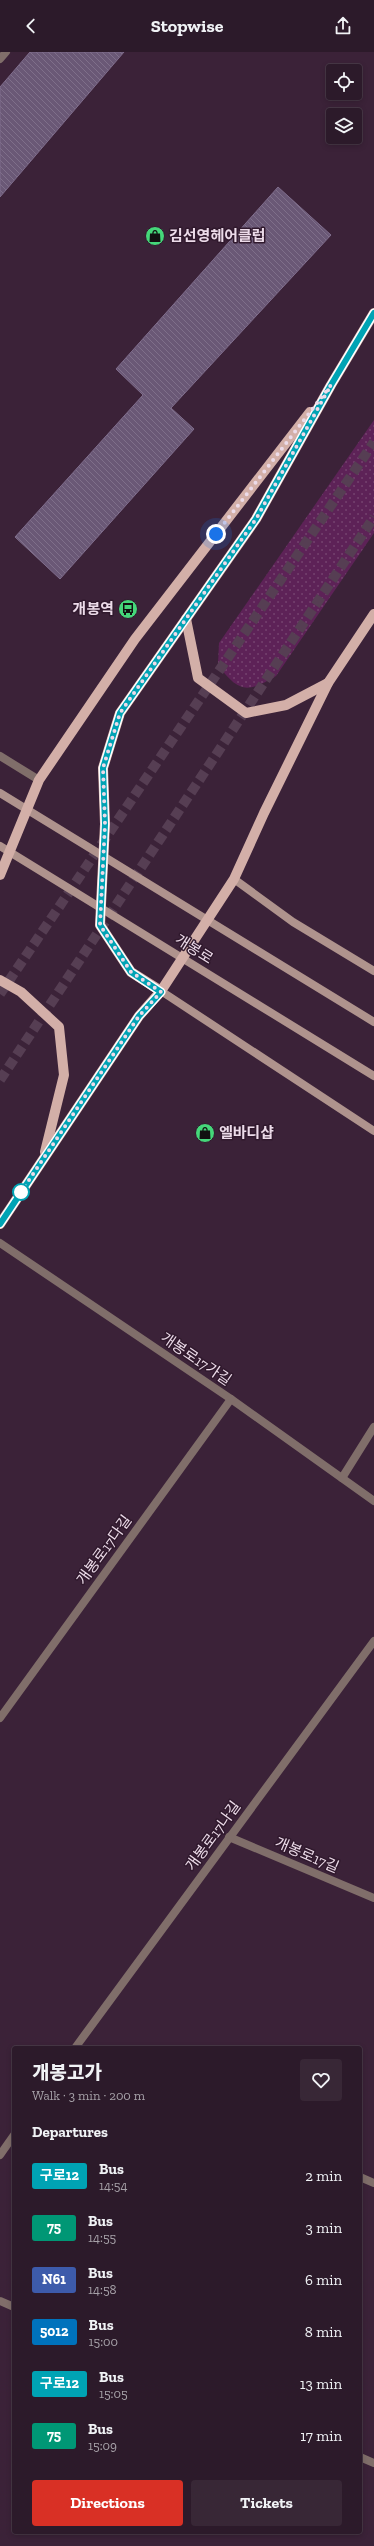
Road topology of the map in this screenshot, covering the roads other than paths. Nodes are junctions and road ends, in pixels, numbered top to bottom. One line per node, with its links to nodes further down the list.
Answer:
1 (6, 52): 2 (street)
2 (0, 59)
3 (374, 313): 4 (main road)
4 (331, 385): 6 (main road); 9 (main road)
5 (374, 614): 7 (main road)
6 (186, 619): 7 (main road); 16 (main road)
7 (328, 683): 13 (main road)
8 (0, 756): 9 (street)
9 (39, 780): 12 (main road)
10 (0, 793): 17 (main road)
11 (0, 846): 18 (main road, 개봉로)
12 (0, 875)
13 (234, 879): 14 (main road); 16 (main road)
14 (374, 971)
15 (0, 980): 20 (main road)
16 (161, 992): 19 (main road); 20 (main road)
17 (374, 1022)
18 (374, 1076)
19 (374, 1131)
20 (43, 1160): 21 (main road)
21 (0, 1224)
22 (0, 1243): 23 (street, 개봉로17가길)
23 (230, 1399): 25 (street, 개봉로17가길); 28 (street, 개봉로17다길)
24 (374, 1427): 25 (street)
25 (342, 1478): 26 (street, 개봉로17가길)
26 (374, 1501)
27 (374, 1641): 29 (street, 개봉로17나길)
28 (0, 1718)
29 (229, 1837): 30 (street, 개봉로17길); 31 (street, 개봉로17나길)
30 (374, 1898)
31 (76, 2046)
32 (12, 2138): 33 (street)
33 (0, 2155)
34 (362, 2178): 35 (street)
35 (374, 2183)
36 (0, 2301): 37 (street)
37 (12, 2306)
38 (362, 2458): 39 (street)
39 (374, 2463)

